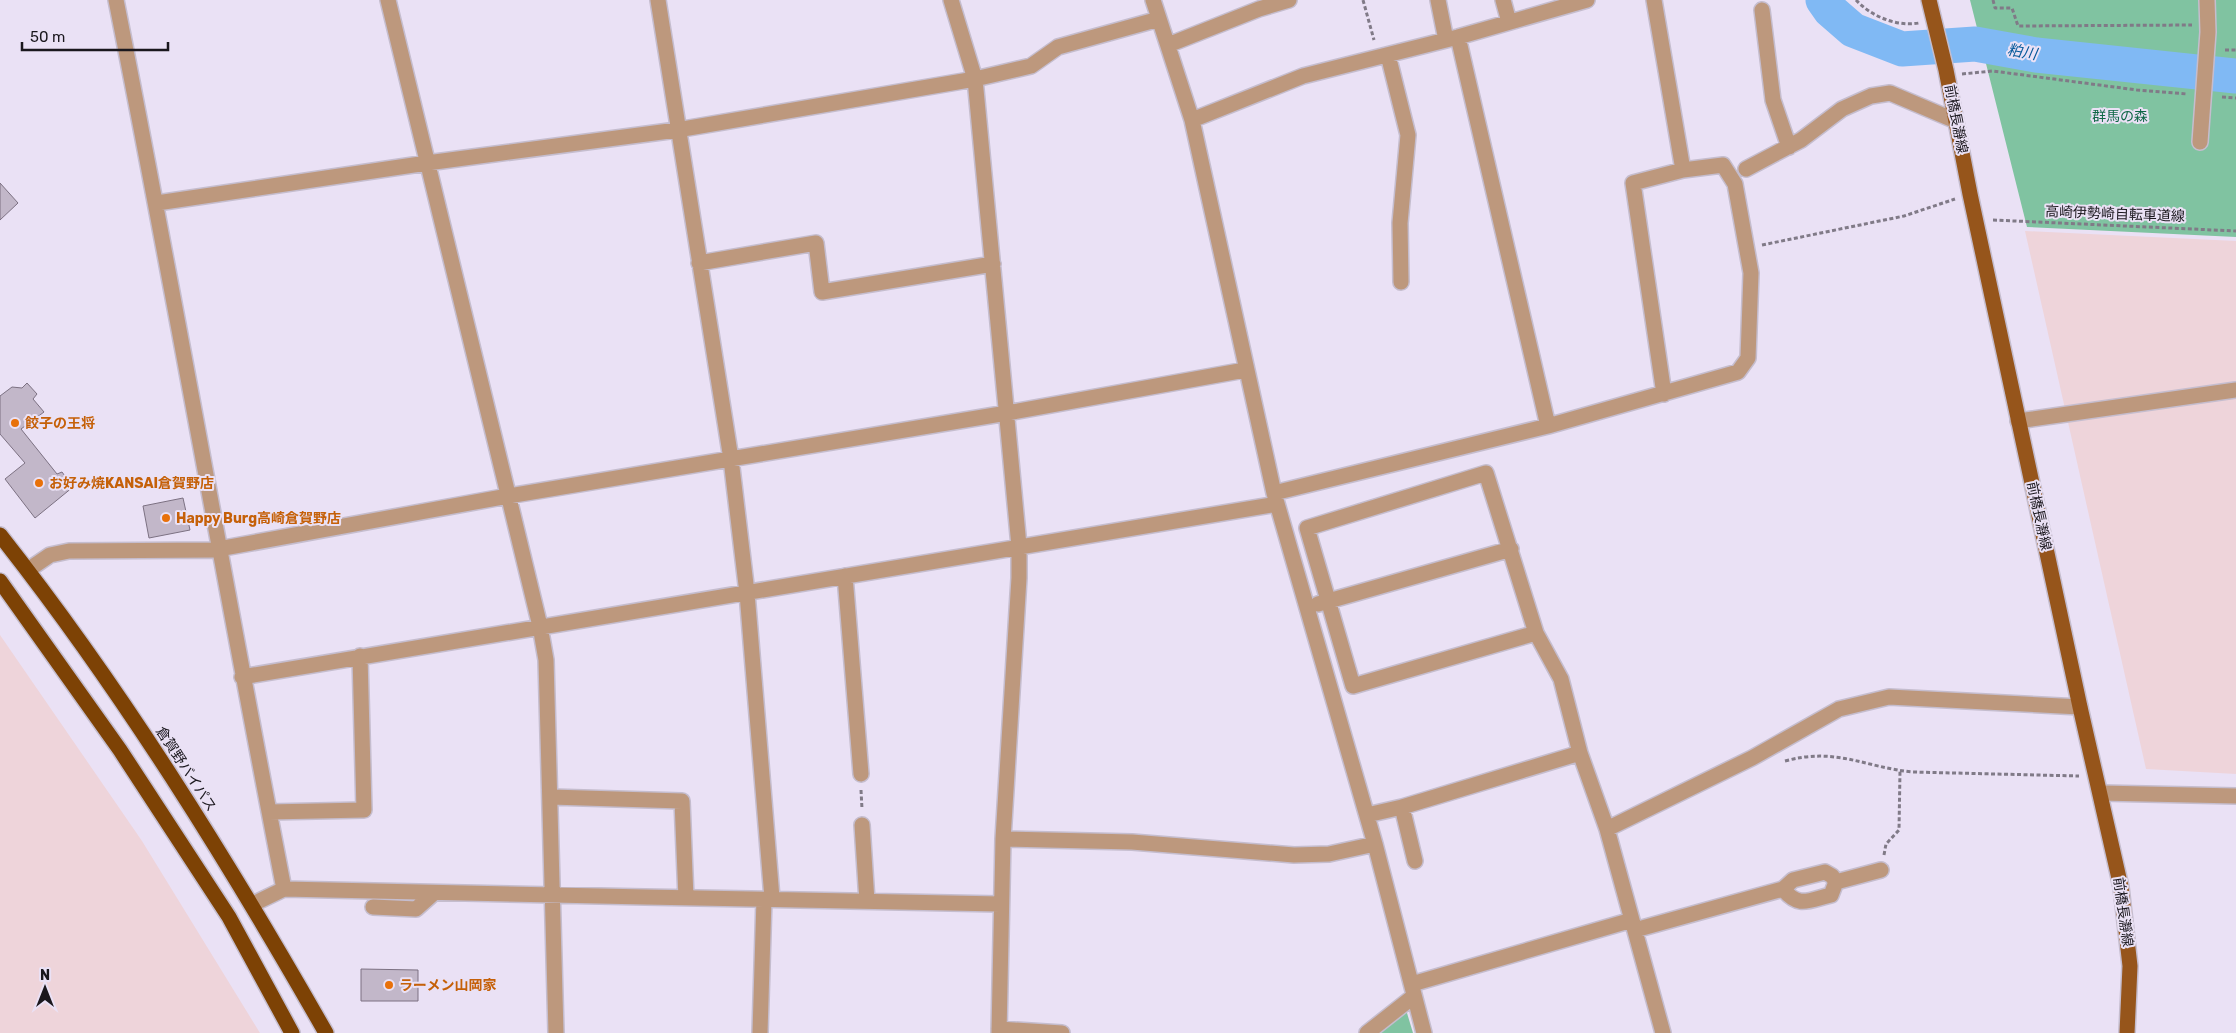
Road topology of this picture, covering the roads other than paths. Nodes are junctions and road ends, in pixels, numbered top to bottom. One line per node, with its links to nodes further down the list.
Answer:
1 (116, 0): 28 (street)
2 (388, 0): 25 (street)
3 (659, 0): 22 (street)
4 (951, 0): 19 (street)
5 (1153, 0): 14 (street)
6 (1289, 0): 17 (street)
7 (1438, 0): 16 (street)
8 (1503, 0): 15 (street)
9 (1587, 0): 15 (street)
10 (1654, 0): 27 (street)
11 (1929, 0): 21 (main road, 前橋長瀞線)
12 (2208, 0): 23 (street)
13 (1762, 10): 24 (street)
14 (1159, 19): 17 (street); 19 (street)
15 (1509, 22): 16 (street)
16 (1452, 38): 18 (street); 37 (street)
17 (1168, 45): 20 (street)
18 (1384, 57): 20 (street); 31 (street)
19 (975, 78): 22 (street); 30 (street)
20 (1192, 120): 32 (street)
21 (1956, 121): 24 (street); 36 (main road, 前橋長瀞線)
22 (677, 130): 25 (street); 29 (street)
23 (2200, 142)
24 (1789, 147): 26 (street)
25 (427, 163): 28 (street); 39 (street)
26 (1746, 169)
27 (1682, 170): 34 (street); 34 (street)
28 (157, 203): 43 (street)
29 (699, 263): 30 (street); 38 (street)
30 (993, 264): 35 (street)
31 (1401, 282)
32 (1246, 370): 35 (street); 40 (street)
33 (2236, 390): 36 (street)
34 (1664, 394): 37 (street)
35 (1006, 413): 38 (street); 42 (street)
36 (2018, 422): 55 (main road, 前橋長瀞線)
37 (1548, 426): 40 (street)
38 (730, 460): 39 (street); 48 (street)
39 (508, 496): 43 (street); 51 (street)
40 (1275, 499): 42 (street); 50 (street)
41 (0, 535): 45 (highway, 倉賀野バイパス)
42 (1019, 546): 46 (street); 66 (street)
43 (221, 547): 45 (street); 54 (street)
44 (1511, 549): 49 (street); 49 (street); 52 (street)
45 (28, 570): 78 (highway, 倉賀野バイパス)
46 (845, 576): 48 (street); 57 (street)
47 (0, 580): 84 (highway)
48 (747, 593): 51 (street); 76 (street)
49 (1327, 601): 50 (street); 52 (street)
50 (1306, 607): 63 (street)
51 (540, 626): 53 (street); 60 (street)
52 (1536, 633): 56 (street)
53 (360, 656): 54 (street); 62 (street)
54 (242, 677): 62 (street)
55 (2080, 707): 58 (main road, 前橋長瀞線); 65 (street)
56 (1580, 753): 61 (street); 65 (street)
57 (860, 774)
58 (2101, 793): 59 (street); 92 (main road, 前橋長瀞線)
59 (2236, 796)
60 (551, 797): 74 (street); 75 (street)
61 (1402, 807): 63 (street); 68 (street)
62 (269, 812): 72 (street)
63 (1366, 815): 67 (street)
64 (862, 825): 77 (street)
65 (1607, 829): 81 (street)
66 (1003, 840): 67 (street); 79 (street)
67 (1375, 844): 82 (street)
68 (1415, 861)
69 (1881, 870): 70 (street)
70 (1836, 882): 71 (street); 71 (street)
71 (1783, 888): 81 (street)
72 (284, 889): 73 (street); 78 (street)
73 (434, 893): 74 (street); 80 (street)
74 (554, 897): 75 (street); 86 (street)
75 (686, 898): 76 (street)
76 (768, 899): 77 (street); 87 (street)
77 (867, 901): 79 (street)
78 (253, 904): 85 (highway, 倉賀野バイパス)
79 (1000, 904): 83 (street)
80 (374, 907)
81 (1634, 925): 82 (street); 91 (street)
82 (1413, 990): 89 (street); 90 (street)
83 (999, 1031): 88 (street)
84 (292, 1033)
85 (326, 1033)
86 (556, 1033)
87 (760, 1033)
88 (1062, 1033)
89 (1367, 1033)
90 (1424, 1033)
91 (1664, 1033)
92 (2127, 1033)

